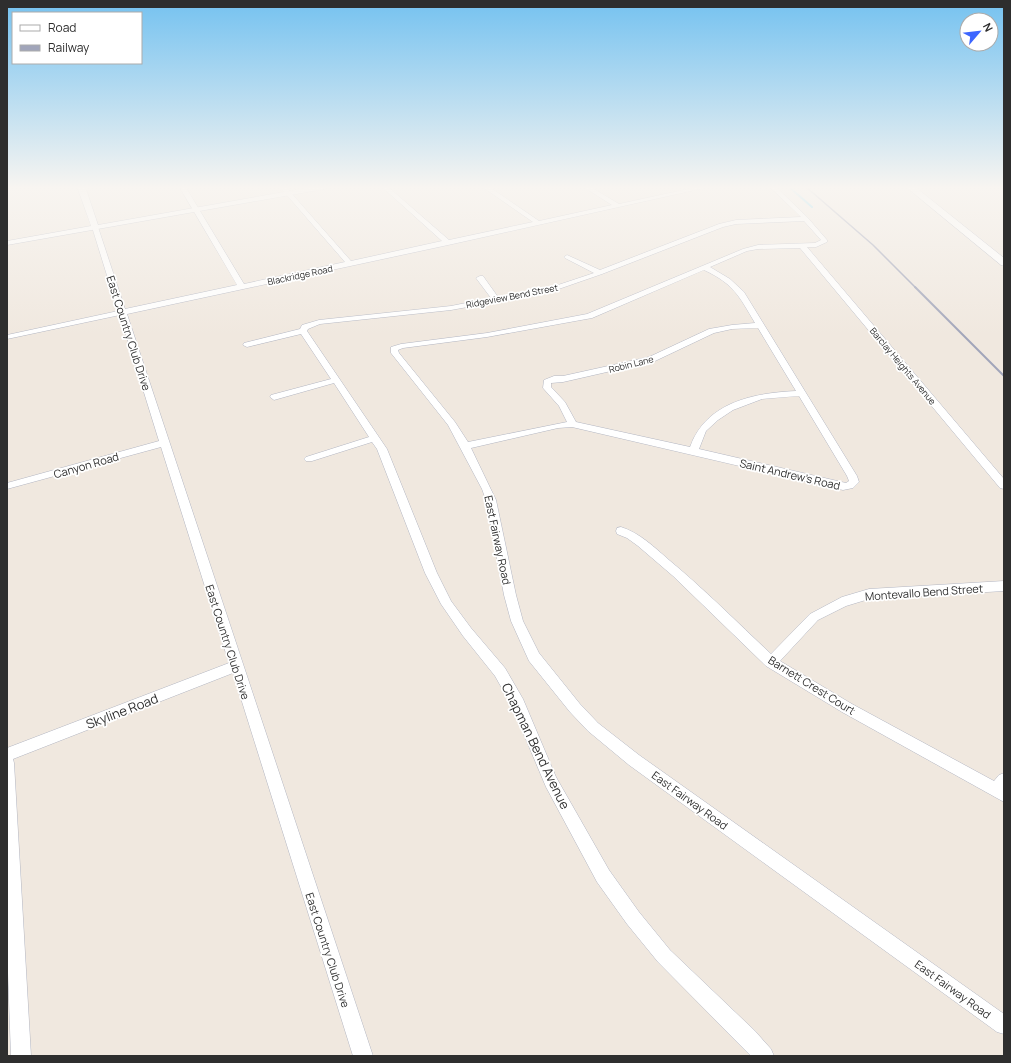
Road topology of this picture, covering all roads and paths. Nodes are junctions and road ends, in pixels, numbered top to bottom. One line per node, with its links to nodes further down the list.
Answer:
1 (47, 236): 10 (street)
2 (97, 236): 21 (street, East Country Club Drive)
3 (211, 236): 19 (street)
4 (326, 236): 15 (street)
5 (440, 236): 11 (street)
6 (481, 236): 11 (street, Blackridge Road)
7 (694, 236): 17 (street, Ridgeview Bend Street)
8 (820, 236): 12 (street, East Fairway Road)
9 (970, 236): 14 (main road)
10 (7, 243)
11 (448, 243): 15 (street, Blackridge Road)
12 (802, 246): 16 (street, East Fairway Road); 36 (street, Barclay Heights Avenue)
13 (567, 256): 17 (street)
14 (1004, 263)
15 (350, 264): 19 (street, Blackridge Road)
16 (704, 267): 22 (street, Saint Andrew's Road); 32 (street, East Fairway Road)
17 (600, 272): 20 (street, Ridgeview Bend Street)
18 (480, 278): 20 (street)
19 (242, 287): 21 (street, Blackridge Road)
20 (496, 300): 23 (street, Ridgeview Bend Street)
21 (122, 313): 24 (street, Blackridge Road); 31 (street, East Country Club Drive)
22 (760, 326): 27 (street, Saint Andrew's Road); 29 (street, Robin Lane)
23 (304, 329): 25 (street, Ridgeview Bend Street); 26 (street, Chapman Bend Avenue)
24 (7, 338)
25 (247, 345)
26 (336, 380): 28 (street); 30 (street, Chapman Bend Avenue)
27 (802, 393): 33 (street); 33 (street, Saint Andrew's Road)
28 (274, 396)
29 (572, 424): 32 (street, Saint Andrew's Road); 33 (street, Saint Andrew's Road)
30 (375, 438): 34 (street); 47 (street, Chapman Bend Avenue)
31 (164, 443): 35 (street, Canyon Road); 40 (street, East Country Club Drive)
32 (465, 446): 44 (street, East Fairway Road)
33 (693, 451)
34 (309, 459)
35 (7, 486)
36 (1004, 486)
37 (621, 531): 39 (street, Barnett Crest Court)
38 (1004, 586): 39 (street, Montevallo Bend Street)
39 (771, 662): 43 (street, Barnett Crest Court)
40 (236, 666): 41 (street, Skyline Road); 46 (street, East Country Club Drive)
41 (7, 755)
42 (7, 763): 45 (street)
43 (1001, 789)
44 (1004, 1025)
45 (21, 1056)
46 (363, 1056)
47 (764, 1056)

